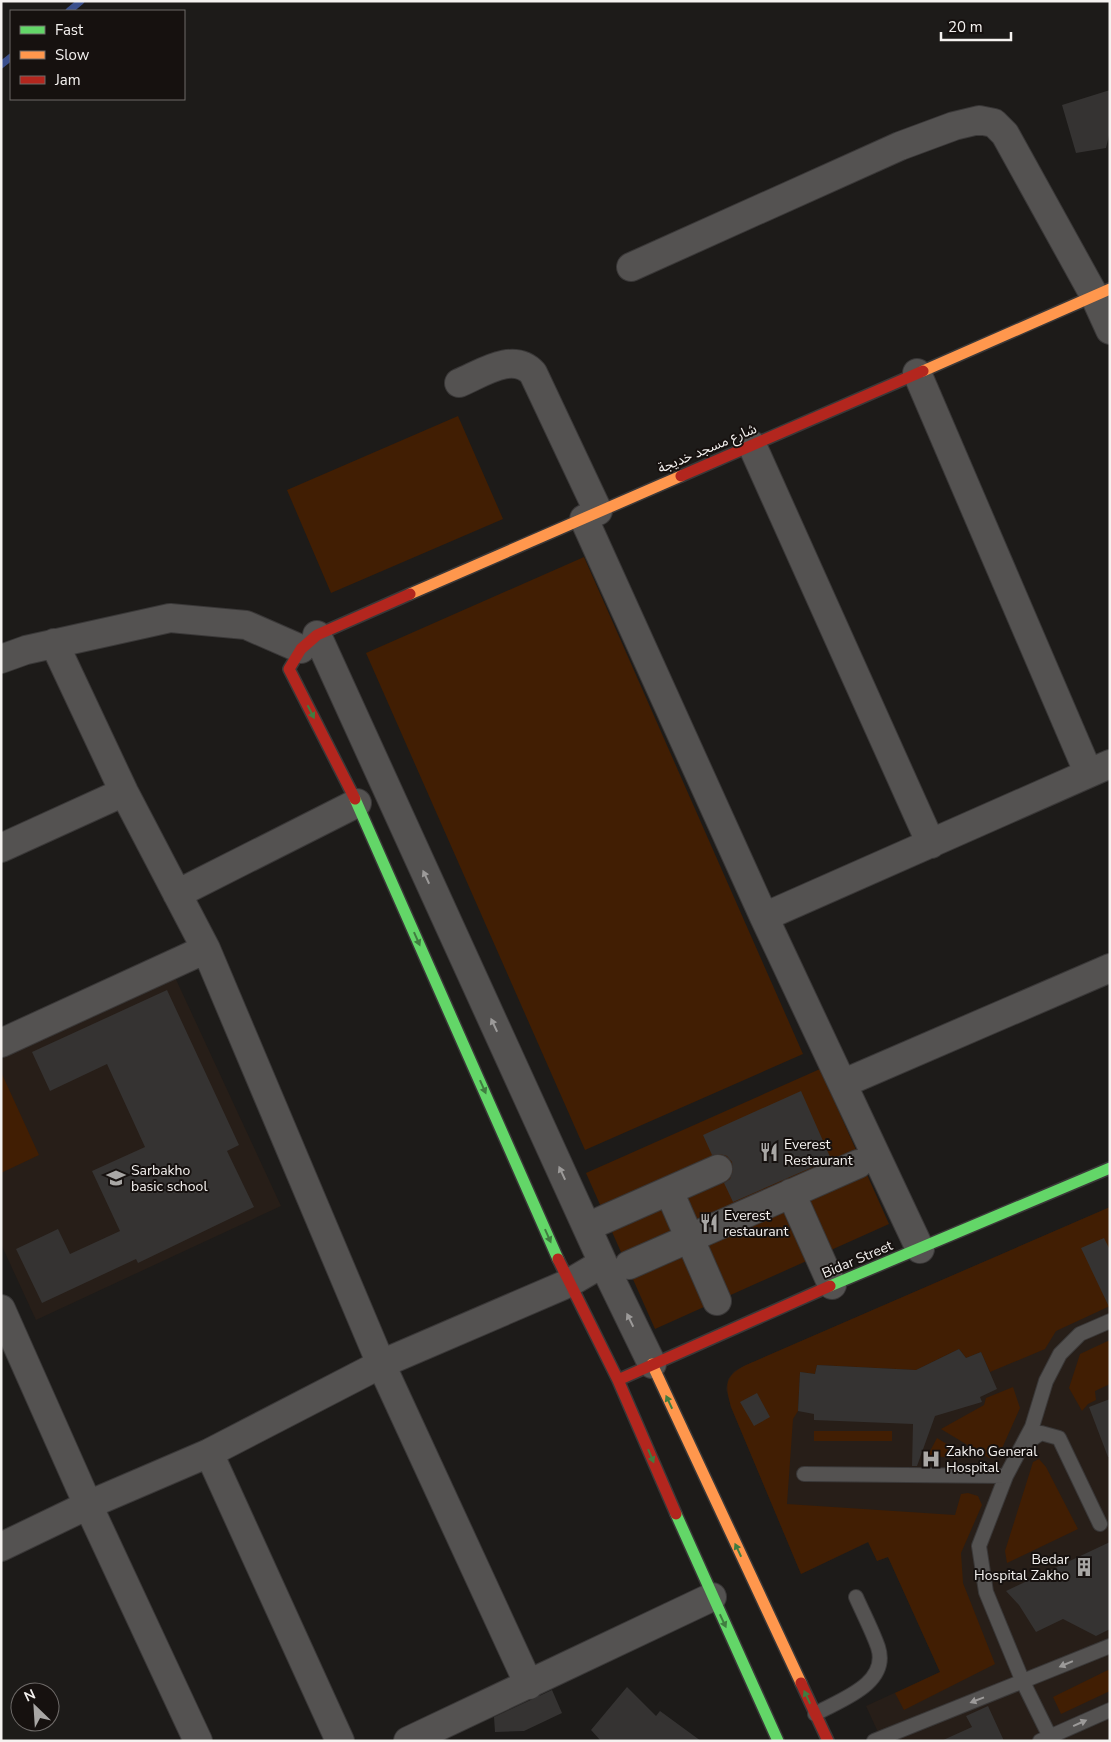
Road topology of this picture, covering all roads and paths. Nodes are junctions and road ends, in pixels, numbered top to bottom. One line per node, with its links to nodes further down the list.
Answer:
1 (631, 267): 2 (street)
2 (1102, 292): 3 (street); 4 (street, شارع مسجد خديجة)
3 (1110, 330)
4 (917, 373): 6 (street, شارع مسجد خديجة); 11 (street)
5 (459, 383): 7 (street)
6 (752, 445): 7 (street, شارع مسجد خديجة); 14 (street)
7 (591, 515): 8 (street, شارع مسجد خديجة); 17 (street)
8 (309, 642): 9 (street); 13 (street, one-way to 13); 27 (street, one-way to 8)
9 (54, 643): 10 (street); 12 (street)
10 (1, 659)
11 (1099, 768): 14 (street)
12 (124, 792): 15 (street); 16 (street)
13 (357, 803): 16 (street); 32 (street, one-way to 32)
14 (931, 844): 17 (street)
15 (1, 848)
16 (177, 894): 18 (street)
17 (764, 917): 21 (street)
18 (206, 949): 20 (street); 37 (street)
19 (1110, 968): 21 (street)
20 (1, 1043)
21 (844, 1083): 29 (street)
22 (858, 1164): 26 (street)
23 (1110, 1168): 29 (street, Bidar Street)
24 (718, 1169): 25 (street)
25 (669, 1191): 27 (street); 28 (street)
26 (792, 1194): 28 (street); 33 (street)
27 (586, 1228): 30 (street)
28 (690, 1239): 31 (street); 34 (street)
29 (920, 1249): 33 (street, Bidar Street)
30 (603, 1263): 32 (street); 38 (street, one-way to 30)
31 (629, 1265)
32 (569, 1284): 37 (street); 39 (street)
33 (832, 1286): 38 (street, Bidar Street)
34 (717, 1301)
35 (1, 1309): 44 (street)
36 (1110, 1321): 40 (lane)
37 (380, 1364): 41 (street); 51 (street)
38 (652, 1364): 39 (street, Bidar Street); 53 (street, one-way to 38)
39 (618, 1380): 47 (street, one-way to 47)
40 (1022, 1446): 43 (lane); 45 (lane)
41 (209, 1453): 44 (street); 56 (street)
42 (804, 1474): 43 (lane)
43 (1006, 1476): 50 (lane)
44 (88, 1505): 46 (street); 55 (street)
45 (1100, 1524)
46 (1, 1547)
47 (712, 1597): 51 (street); 58 (street, one-way to 58)
48 (856, 1597): 53 (lane)
49 (1110, 1646): 50 (lane, one-way to 50)
50 (1023, 1682): 54 (lane); 60 (lane, one-way to 60)
51 (530, 1685): 57 (street)
52 (1110, 1710): 54 (lane, one-way to 52)
53 (815, 1714): 59 (street)
54 (1048, 1739)
55 (198, 1741)
56 (340, 1741)
57 (408, 1741)
58 (778, 1741)
59 (828, 1741)
60 (874, 1741)

